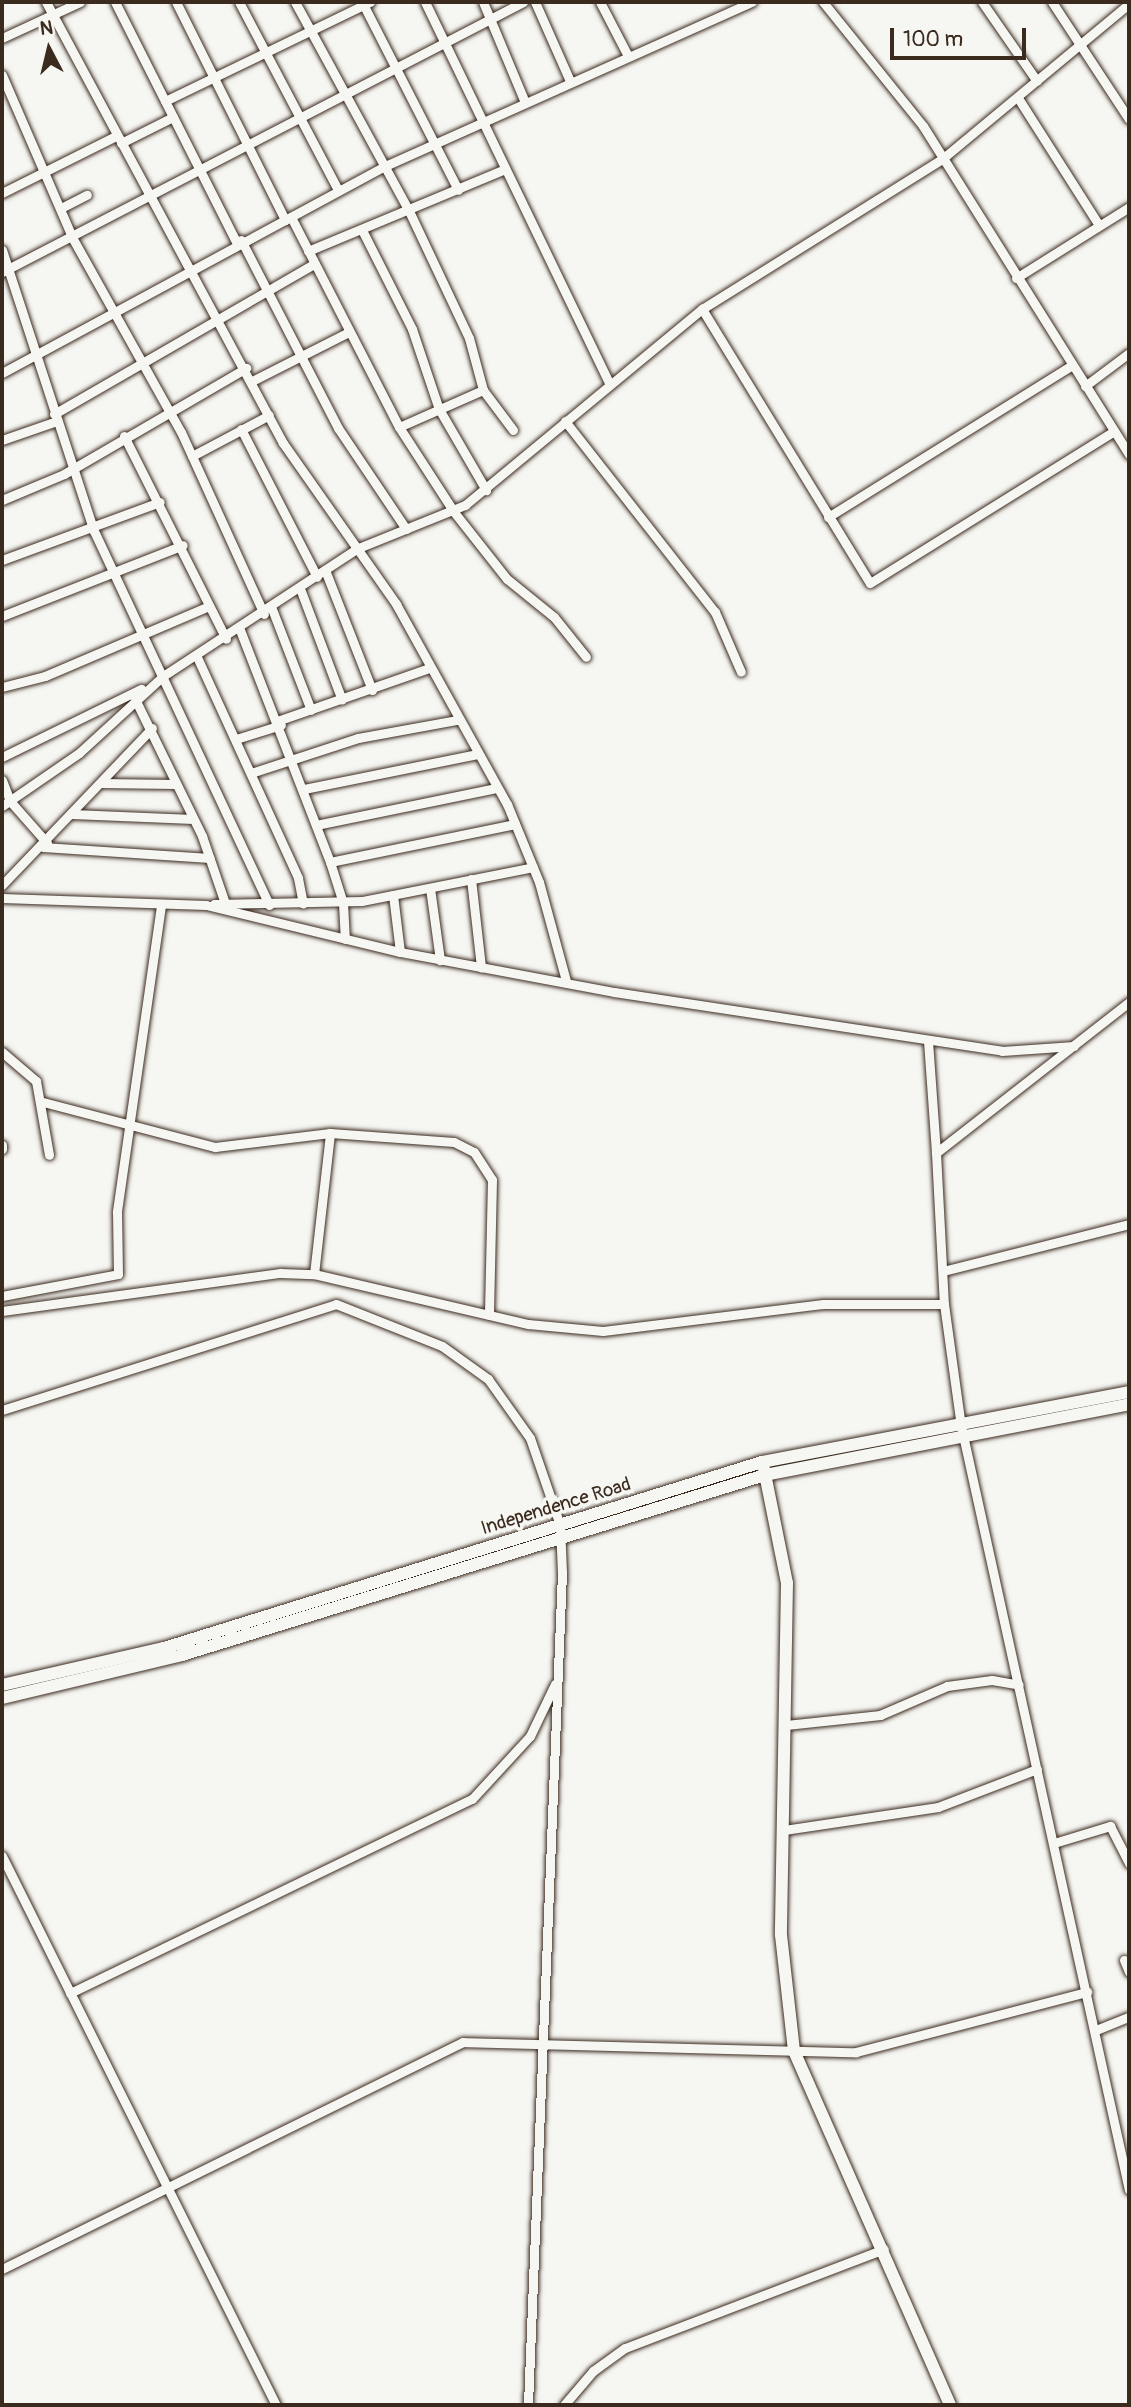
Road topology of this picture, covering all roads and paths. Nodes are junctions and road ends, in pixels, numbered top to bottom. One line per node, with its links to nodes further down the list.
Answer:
1 (47, 2): 18 (street)
2 (80, 2): 18 (street)
3 (115, 2): 34 (street)
4 (176, 2): 27 (street)
5 (239, 2): 24 (street)
6 (295, 2): 20 (street)
7 (425, 2): 22 (street)
8 (483, 2): 19 (street)
9 (523, 2): 19 (street)
10 (535, 2): 29 (street)
11 (600, 2): 25 (street)
12 (752, 2): 25 (street)
13 (823, 2): 42 (street)
14 (982, 2): 30 (street)
15 (1052, 2): 23 (street)
16 (365, 3): 20 (street); 26 (street)
17 (1129, 4): 23 (street)
18 (54, 16): 21 (street); 39 (street)
19 (491, 19): 22 (street); 33 (street)
20 (309, 28): 24 (street); 31 (street)
21 (2, 38)
22 (444, 41): 26 (street); 37 (street)
23 (1081, 43): 30 (street); 38 (street)
24 (263, 49): 27 (street); 35 (street)
25 (628, 56): 29 (street)
26 (394, 68): 31 (street); 41 (street)
27 (215, 73): 34 (street); 40 (street)
28 (2, 75): 46 (street)
29 (570, 81): 33 (street)
30 (1037, 81): 32 (street)
31 (345, 90): 35 (street); 44 (street)
32 (1017, 98): 42 (street); 56 (street)
33 (524, 100): 37 (street)
34 (166, 101): 36 (street)
35 (298, 114): 40 (street); 47 (street)
36 (173, 117): 39 (street); 43 (street)
37 (484, 118): 41 (street); 45 (street)
38 (1129, 119)
39 (119, 140): 46 (street); 49 (street)
40 (250, 140): 43 (street); 55 (street)
41 (435, 142): 44 (street); 48 (street)
42 (942, 159): 65 (street); 67 (street)
43 (199, 166): 49 (street); 59 (street)
44 (386, 166): 47 (street); 54 (street)
45 (506, 169): 48 (street); 79 (street)
46 (45, 171): 50 (street); 53 (street)
47 (338, 190): 55 (street)
48 (458, 190): 54 (street)
49 (149, 192): 58 (street); 63 (street)
50 (2, 193)
51 (87, 195): 53 (street)
52 (1129, 207): 56 (street)
53 (61, 208): 58 (street)
54 (409, 211): 57 (street); 81 (street)
55 (288, 218): 59 (street); 61 (street)
56 (1099, 225): 65 (street)
57 (362, 230): 61 (street); 82 (street)
58 (73, 239): 64 (street); 68 (street)
59 (238, 241): 63 (street); 66 (street)
60 (2, 250): 64 (street)
61 (308, 251): 62 (street)
62 (314, 264): 66 (street); 70 (street)
63 (190, 267): 68 (street); 69 (street)
64 (5, 271): 72 (street)
65 (1016, 278): 75 (street)
66 (266, 286): 69 (street); 73 (street)
67 (702, 309): 79 (street); 100 (street)
68 (111, 314): 72 (street); 74 (street)
69 (216, 315): 74 (street); 76 (street)
70 (349, 332): 73 (street); 87 (street)
71 (1129, 353): 80 (street)
72 (38, 357): 77 (street); 85 (street)
73 (304, 357): 78 (street); 101 (street)
74 (140, 363): 83 (street); 85 (street)
75 (1072, 365): 80 (street); 100 (street)
76 (246, 368): 78 (street); 83 (street)
77 (2, 373)
78 (252, 381): 84 (street)
79 (610, 382): 86 (street)
80 (1085, 386): 90 (street)
81 (483, 390): 82 (street); 89 (street)
82 (439, 410): 87 (street); 96 (street)
83 (171, 413): 91 (street); 94 (street)
84 (269, 415): 88 (street); 104 (street)
85 (55, 417): 92 (street); 95 (street)
86 (565, 421): 96 (street); 119 (street)
87 (399, 427): 99 (street)
88 (241, 429): 94 (street); 108 (street)
89 (513, 430)
90 (1114, 431): 93 (street); 100 (street)
91 (124, 436): 95 (street); 98 (street)
92 (2, 440)
93 (1129, 455)
94 (192, 456): 111 (street)
95 (71, 468): 97 (street); 102 (street)
96 (486, 490): 99 (street)
97 (2, 500)
98 (160, 502): 102 (street); 103 (street)
99 (454, 512): 101 (street); 117 (street)
100 (828, 517)
101 (407, 529): 104 (street)
102 (94, 531): 105 (street); 107 (street)
103 (183, 545): 107 (street); 110 (street)
104 (356, 549): 106 (street); 118 (street)
105 (2, 561)
106 (325, 570): 108 (street); 123 (street)
107 (113, 575): 112 (street); 114 (street)
108 (317, 578): 109 (street)
109 (300, 591): 111 (street); 125 (street)
110 (208, 606): 114 (street); 115 (street)
111 (268, 612): 113 (street); 126 (street)
112 (2, 616)
113 (240, 630): 115 (street); 128 (street)
114 (140, 637): 120 (street); 122 (street)
115 (226, 639): 116 (street)
116 (197, 657): 120 (street); 130 (street)
117 (586, 657)
118 (429, 668): 123 (street); 127 (street)
119 (741, 672)
120 (163, 676): 121 (street); 159 (street)
121 (150, 686): 124 (street); 133 (street)
122 (2, 687)
123 (372, 690): 125 (street)
124 (135, 699): 129 (street); 140 (street)
125 (342, 700): 126 (street)
126 (311, 710): 128 (street)
127 (457, 720): 131 (street); 132 (street)
128 (280, 722): 130 (street); 132 (street)
129 (152, 728): 136 (street); 137 (street)
130 (236, 739): 134 (street)
131 (477, 754): 138 (street); 139 (street)
132 (293, 756): 134 (street); 139 (street)
133 (2, 757)
134 (251, 773): 157 (street)
135 (2, 780): 140 (street)
136 (100, 783): 137 (street); 141 (street)
137 (176, 784): 142 (street)
138 (496, 788): 143 (street); 144 (street)
139 (304, 789): 144 (street)
140 (6, 804): 145 (street)
141 (72, 814): 142 (street); 145 (street)
142 (193, 819): 146 (street)
143 (515, 824): 147 (street); 148 (street)
144 (316, 825): 147 (street)
145 (45, 845): 146 (street); 150 (street)
146 (210, 858): 155 (street)
147 (330, 862): 154 (street)
148 (533, 867): 149 (street); 164 (street)
149 (471, 880): 151 (street); 163 (street)
150 (2, 885)
151 (430, 888): 152 (street); 162 (street)
152 (393, 895): 154 (street); 161 (street)
153 (2, 898): 156 (street)
154 (343, 902): 157 (street); 160 (street)
155 (225, 903): 158 (street); 159 (street)
156 (161, 904): 158 (street); 170 (street)
157 (303, 904): 159 (street)
158 (206, 905): 160 (street)
159 (270, 905)
160 (345, 939): 161 (street)
161 (400, 952): 162 (street)
162 (440, 960): 163 (street)
163 (481, 967): 164 (street)
164 (566, 981): 166 (street)
165 (1129, 1002): 167 (street)
166 (928, 1041): 167 (street); 172 (street)
167 (1075, 1046): 172 (street)
168 (2, 1052): 169 (street)
169 (43, 1102): 170 (street); 173 (street)
170 (133, 1123): 171 (street); 177 (street)
171 (330, 1133): 176 (street); 180 (street)
172 (936, 1153): 175 (street)
173 (49, 1155)
174 (1129, 1224): 175 (street)
175 (947, 1270): 178 (street)
176 (314, 1274): 179 (street); 180 (street)
177 (2, 1296)
178 (944, 1304): 180 (street); 184 (street)
179 (2, 1311)
180 (489, 1315)
181 (1129, 1392): 184 (main road, Independence Road)
182 (1129, 1404): 184 (main road, Independence Road)
183 (2, 1410): 186 (street)
184 (962, 1432): 185 (main road, Independence Road); 189 (street)
185 (764, 1468): 186 (main road, Independence Road); 191 (main road)
186 (561, 1532): 187 (street); 188 (main road, Independence Road); 190 (main road, Independence Road)
187 (558, 1679): 200 (street); 203 (street)
188 (2, 1685)
189 (1019, 1685): 191 (street); 192 (street)
190 (2, 1698)
191 (786, 1725): 193 (main road)
192 (1037, 1769): 193 (street); 194 (street)
193 (784, 1830): 204 (main road)
194 (1054, 1843): 196 (street); 199 (street)
195 (2, 1856): 200 (street)
196 (1129, 1863)
197 (1124, 1960): 198 (street)
198 (1129, 1972)
199 (1087, 1992): 202 (street); 204 (street)
200 (70, 1993): 205 (street)
201 (1129, 2017): 202 (street)
202 (1096, 2031): 206 (street)
203 (543, 2042): 204 (street); 205 (street); 210 (street)
204 (794, 2051): 207 (main road)
205 (168, 2188): 208 (street); 209 (street)
206 (1129, 2190)
207 (884, 2249): 211 (street); 212 (main road)
208 (2, 2269)
209 (276, 2405)
210 (528, 2405)
211 (564, 2405)
212 (950, 2405)

